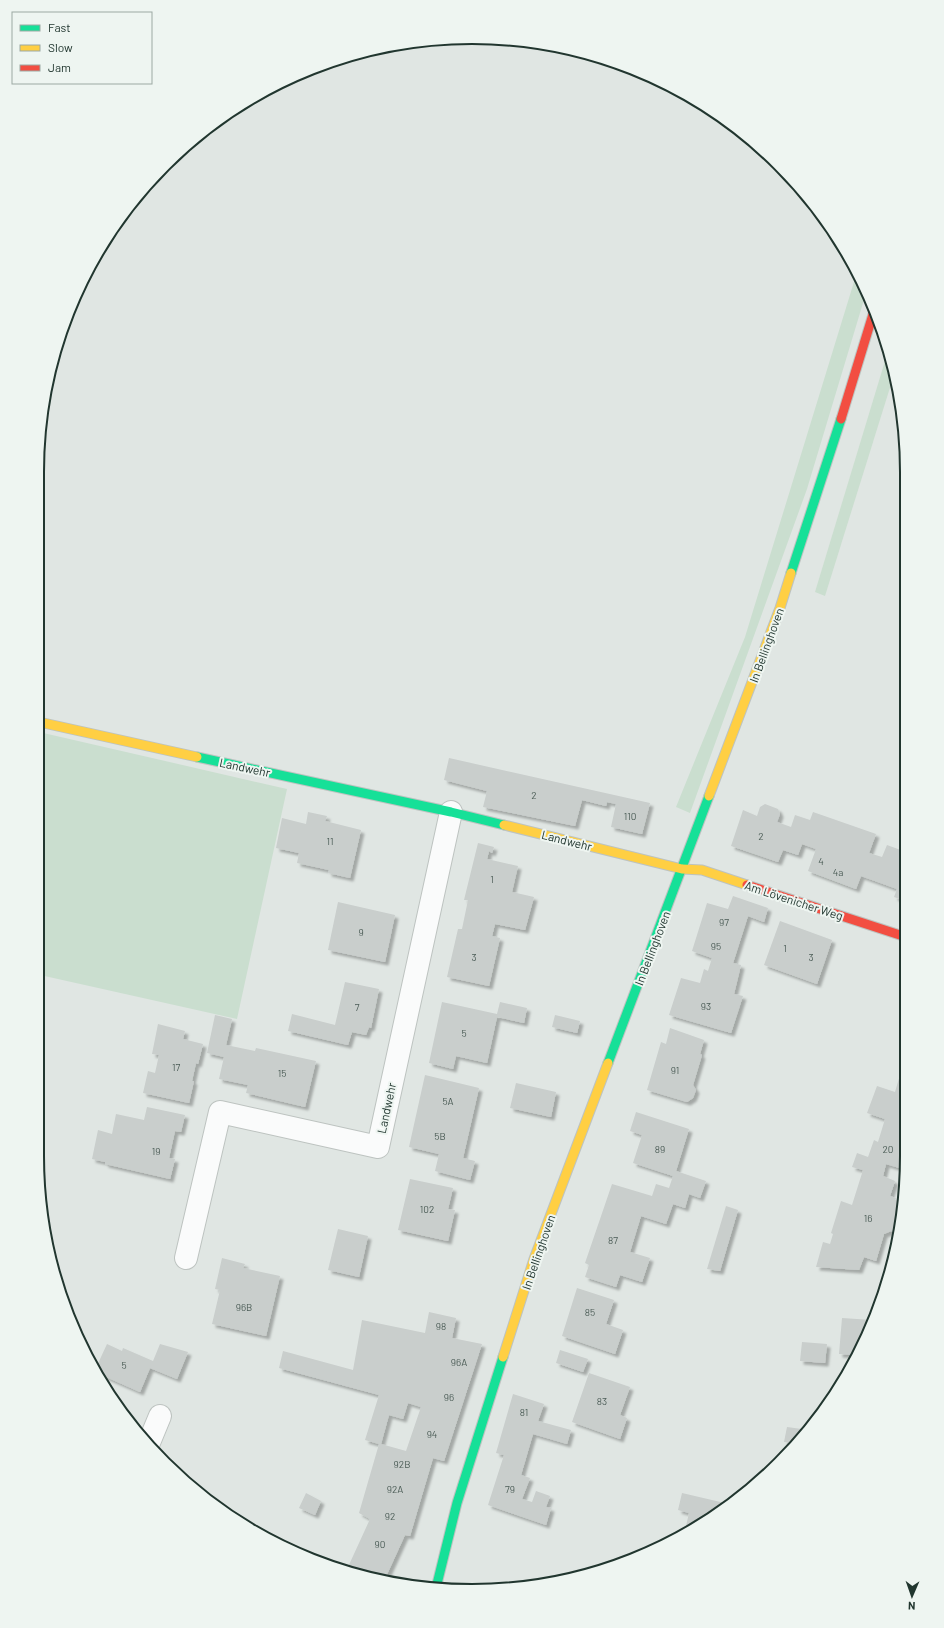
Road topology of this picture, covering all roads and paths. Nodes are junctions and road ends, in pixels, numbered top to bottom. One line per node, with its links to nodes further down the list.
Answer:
1 (872, 320): 4 (street, In Bellinghoven)
2 (44, 723): 3 (street, Landwehr)
3 (451, 812): 4 (street, Landwehr); 6 (street, Landwehr)
4 (682, 869): 5 (street, Am Lövenicher Weg); 9 (street, In Bellinghoven)
5 (900, 935)
6 (186, 1258)
7 (160, 1416): 8 (street)
8 (151, 1439)
9 (437, 1582)

